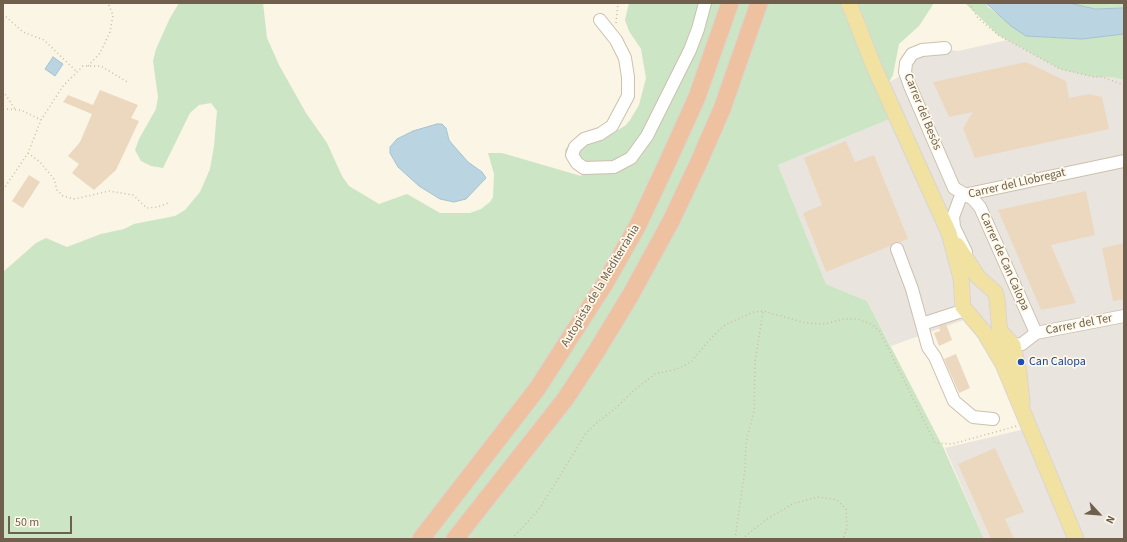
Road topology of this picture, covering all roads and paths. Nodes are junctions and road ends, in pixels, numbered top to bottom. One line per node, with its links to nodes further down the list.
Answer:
1 (108, 3): 12 (path)
2 (618, 3): 10 (path)
3 (705, 3): 10 (street)
4 (730, 3): 40 (highway, Autopista de la Mediterrània)
5 (759, 3): 41 (highway)
6 (969, 3): 15 (path)
7 (847, 5): 25 (main road)
8 (3, 14): 13 (path)
9 (600, 20): 10 (street)
10 (616, 40)
11 (945, 48): 23 (street, Carrer del Besòs)
12 (88, 66): 13 (path); 14 (path)
13 (77, 72): 19 (path)
14 (129, 83)
15 (1124, 85)
16 (3, 91): 18 (path)
17 (3, 109): 18 (path)
18 (15, 110): 19 (path)
19 (40, 120): 20 (path)
20 (28, 154): 22 (path); 24 (path)
21 (1124, 160): 23 (street, Carrer del Llobregat)
22 (3, 190)
23 (966, 195): 27 (street, Carrer del Llobregat); 35 (street, Carrer de Can Calopa)
24 (168, 203)
25 (949, 234): 27 (main road); 30 (main road)
26 (897, 249): 33 (street)
27 (972, 267): 28 (main road)
28 (986, 285): 29 (main road); 30 (main road)
29 (997, 306): 30 (main road); 34 (main road)
30 (967, 308): 33 (street); 37 (main road)
31 (763, 311): 38 (path); 42 (path); 43 (path)
32 (1124, 316): 35 (street, Carrer del Ter)
33 (922, 324): 39 (street)
34 (1000, 331): 36 (main road); 37 (main road)
35 (1036, 333): 36 (street, Carrer del Ter)
36 (1013, 345): 38 (main road)
37 (1003, 364): 38 (main road)
38 (1024, 417): 46 (main road)
39 (994, 419)
40 (421, 539)
41 (455, 539)
42 (512, 539)
43 (735, 539)
44 (742, 539): 45 (path)
45 (843, 539)
46 (1076, 539)

